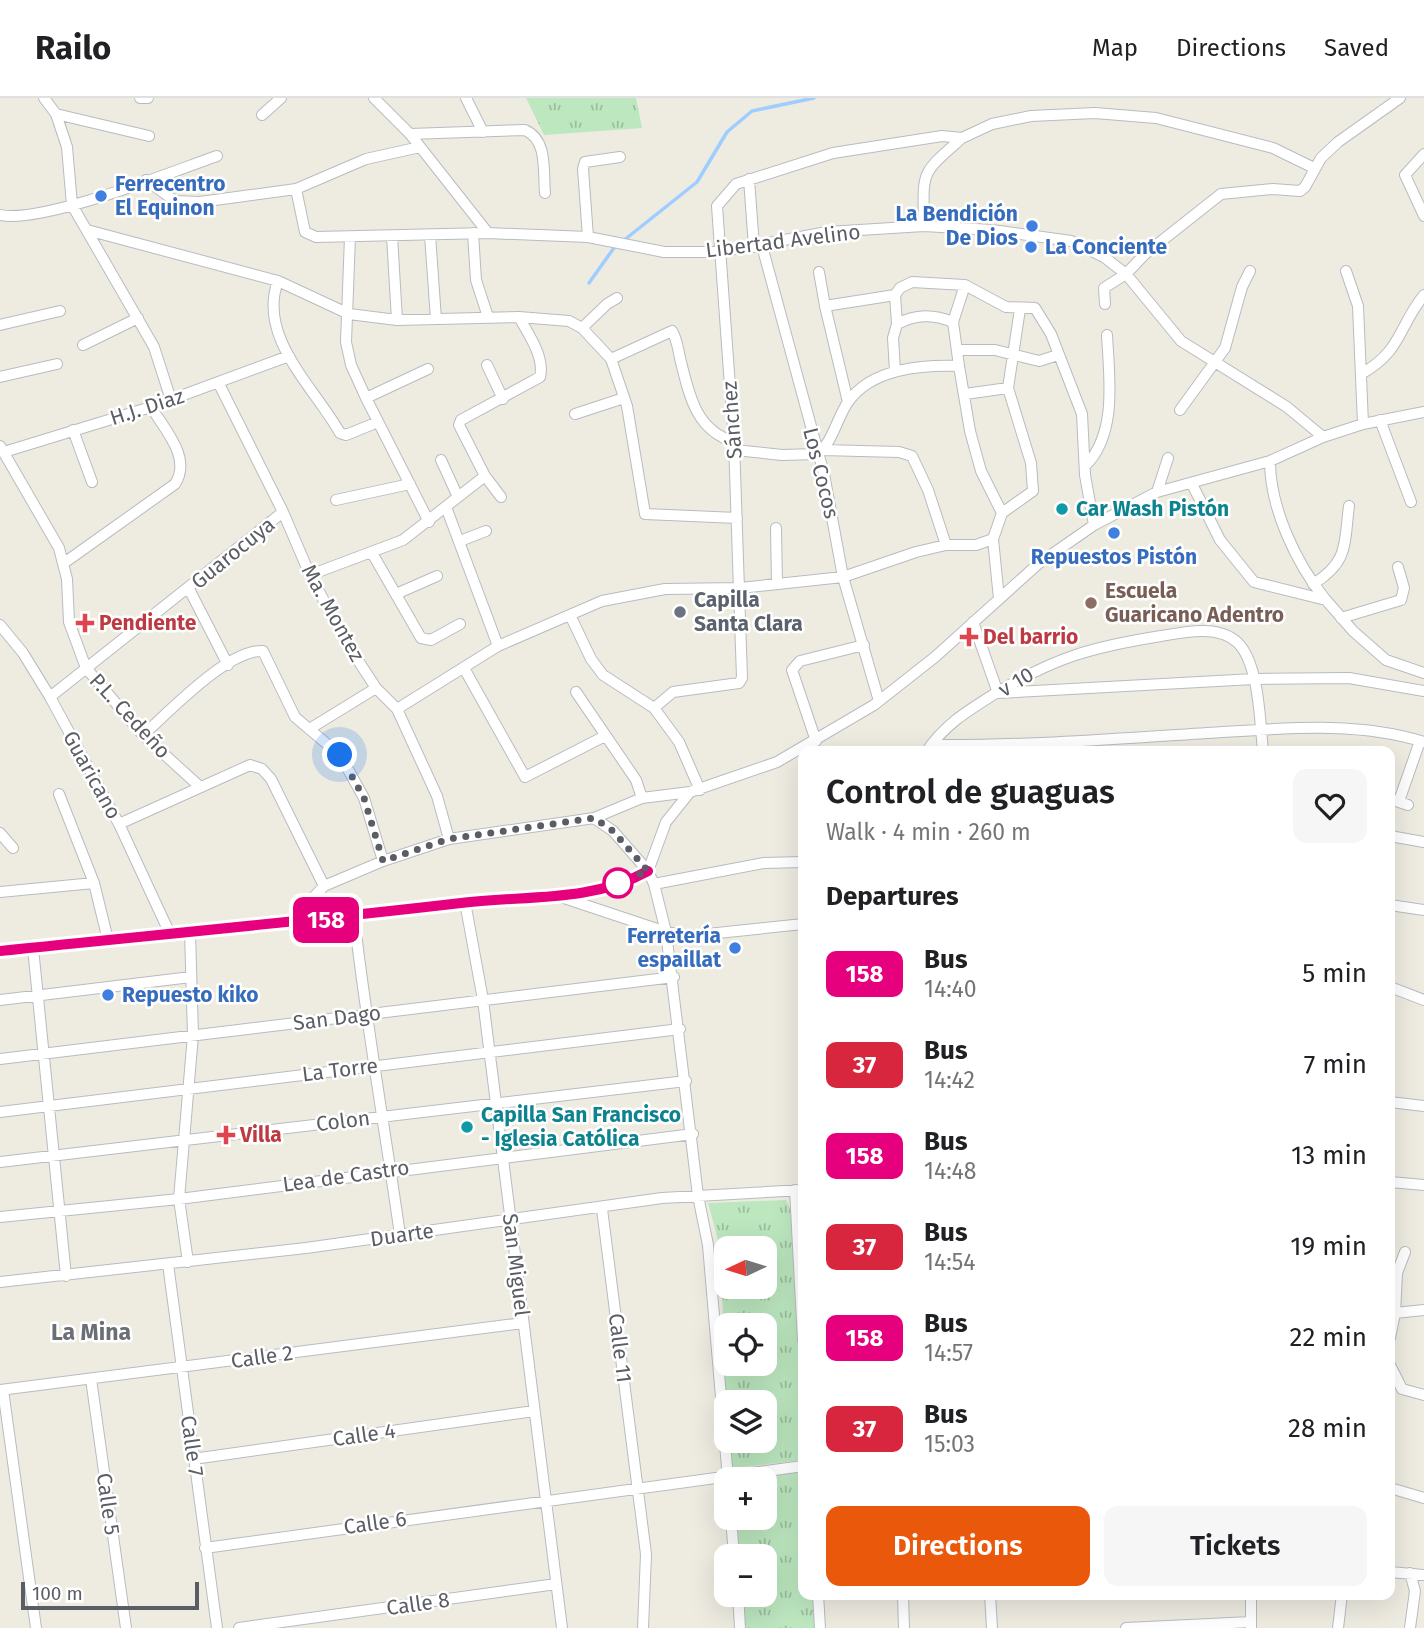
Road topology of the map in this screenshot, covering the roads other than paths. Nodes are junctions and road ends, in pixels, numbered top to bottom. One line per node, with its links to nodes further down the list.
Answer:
1 (44, 98): 8 (street)
2 (140, 98): 3 (street)
3 (148, 98)
4 (281, 98): 9 (street)
5 (374, 98): 11 (street)
6 (466, 98): 10 (street)
7 (1400, 98): 18 (street)
8 (56, 114): 12 (street); 23 (street)
9 (262, 116)
10 (484, 132): 11 (street); 22 (street)
11 (410, 134): 14 (street)
12 (149, 136)
13 (962, 138): 18 (street); 19 (street); 26 (street)
14 (420, 147): 21 (street); 29 (street)
15 (1424, 154): 25 (street)
16 (217, 156): 20 (street)
17 (620, 157): 33 (street)
18 (1314, 168): 39 (street)
19 (749, 179): 34 (street, Los Cocos); 35 (street, Sánchez)
20 (146, 180): 21 (street); 23 (street)
21 (296, 189): 32 (street, Libertad Avelino)
22 (545, 193)
23 (72, 205): 24 (street); 27 (street)
24 (0, 215)
25 (1424, 216)
26 (923, 226): 34 (street, Libertad Avelino); 39 (street, Libertad Avelino)
27 (87, 230): 40 (street); 52 (street)
28 (473, 233): 29 (street, Libertad Avelino); 30 (street, Libertad Avelino); 50 (street)
29 (488, 233): 33 (street, Libertad Avelino)
30 (430, 235): 31 (street, Libertad Avelino); 53 (street)
31 (392, 236): 32 (street, Libertad Avelino); 54 (street)
32 (350, 237): 49 (street)
33 (589, 237): 35 (street, Libertad Avelino)
34 (758, 246): 35 (street, Libertad Avelino); 93 (street, Los Cocos)
35 (719, 253): 91 (street, Sánchez)
36 (1250, 271): 66 (street)
37 (1346, 271): 72 (street)
38 (818, 272): 46 (street)
39 (1126, 274): 45 (street); 66 (street, Libertad Avelino)
40 (278, 281): 49 (street); 64 (street)
41 (965, 285): 42 (street); 47 (street); 55 (street)
42 (897, 291): 46 (street); 56 (street)
43 (1424, 295): 72 (street)
44 (617, 298): 58 (street)
45 (1105, 304)
46 (825, 306): 81 (street)
47 (1020, 309): 62 (street); 63 (street)
48 (60, 311): 57 (street)
49 (349, 314): 54 (street); 77 (street)
50 (488, 317): 51 (street); 53 (street)
51 (519, 317): 58 (street); 79 (street)
52 (138, 318): 60 (street); 80 (street)
53 (436, 319): 54 (street)
54 (397, 320)
55 (953, 321): 56 (street); 61 (street)
56 (897, 324): 71 (street)
57 (0, 325)
58 (582, 328): 65 (street)
59 (1107, 335): 97 (street)
60 (83, 345)
61 (958, 350): 62 (street); 69 (street)
62 (1011, 355): 63 (street); 75 (street)
63 (1058, 355): 97 (street)
64 (289, 356): 74 (street, H.J. Diaz); 87 (street)
65 (611, 359): 78 (street); 91 (street)
66 (1216, 361): 83 (street); 90 (street, Libertad Avelino)
67 (57, 364): 73 (street)
68 (487, 365): 79 (street)
69 (959, 366): 71 (street); 76 (street)
70 (428, 369): 77 (street)
71 (895, 370): 81 (street)
72 (1361, 374): 88 (street)
73 (0, 377)
74 (219, 384): 80 (street, H.J. Diaz); 109 (street, Ma. Montez)
75 (1008, 388): 76 (street); 110 (street)
76 (965, 394): 110 (street)
77 (366, 398): 87 (street)
78 (624, 398): 85 (street); 111 (street)
79 (503, 399): 98 (street)
80 (171, 400): 82 (street, H.J. Diaz)
81 (848, 402): 93 (street)
82 (151, 407): 89 (street, H.J. Diaz); 120 (street)
83 (1180, 410)
84 (1424, 412): 86 (street)
85 (575, 414)
86 (1380, 420): 88 (street); 106 (street)
87 (378, 422): 100 (street)
88 (1363, 424): 90 (street)
89 (73, 430): 92 (street, H.J. Diaz); 99 (street)
90 (1323, 437): 96 (street)
91 (734, 446): 93 (street); 111 (street, Sánchez)
92 (2, 449): 120 (street, P.L. Cedeño)
93 (820, 452): 118 (street); 124 (street, Los Cocos)
94 (1168, 457): 102 (street)
95 (441, 460): 103 (street)
96 (1270, 461): 101 (street); 126 (street)
97 (1085, 466): 113 (street)
98 (485, 476): 103 (street); 104 (street)
99 (92, 482)
100 (410, 484): 105 (street); 112 (street)
101 (1192, 484): 102 (street); 131 (street)
102 (1157, 492): 113 (street)
103 (458, 497): 108 (street)
104 (501, 497)
105 (336, 500)
106 (1411, 502)
107 (1349, 506): 126 (street)
108 (446, 507): 112 (street); 117 (street)
109 (284, 512): 122 (street, Ma. Montez); 128 (street, Guarocuya)
110 (1002, 513): 116 (street)
111 (737, 518): 127 (street, Sánchez)
112 (429, 522): 119 (street)
113 (1094, 525): 130 (street)
114 (776, 528): 125 (street)
115 (486, 531): 117 (street)
116 (993, 539): 118 (street); 130 (street)
117 (460, 541): 138 (street)
118 (946, 545): 124 (street)
119 (372, 553): 122 (street); 129 (street)
120 (64, 563): 140 (street, P.L. Cedeño)
121 (1398, 567): 133 (street)
122 (310, 575): 144 (street, Ma. Montez)
123 (437, 576): 129 (street)
124 (843, 577): 125 (street); 137 (street, Los Cocos)
125 (777, 584): 127 (street)
126 (1313, 584): 131 (street)
127 (740, 588): 132 (street); 150 (street, Sánchez)
128 (189, 589): 139 (street); 140 (street, Guarocuya)
129 (396, 594): 135 (street)
130 (999, 599): 134 (street)
131 (1326, 600): 133 (street)
132 (570, 615): 138 (street); 150 (street)
133 (1341, 618): 142 (street)
134 (974, 622): 147 (street); 149 (street)
135 (460, 624)
136 (0, 625): 148 (street, Guaricano)
137 (864, 645): 149 (street, Los Cocos); 156 (street)
138 (498, 646): 141 (street)
139 (228, 665): 152 (street); 154 (street)
140 (86, 668): 148 (street, Guarocuya); 154 (street, P.L. Cedeño)
141 (465, 670): 151 (street); 155 (street)
142 (1424, 673)
143 (1254, 679): 145 (street); 147 (street); 147 (street, v 10); 153 (street, v 10)
144 (376, 688): 151 (street, Ma. Montez); 152 (street)
145 (1424, 691)
146 (576, 692): 155 (street)
147 (998, 693): 159 (street, v 10)
148 (50, 697): 169 (street, Guaricano)
149 (879, 701): 156 (street)
150 (654, 708): 164 (street)
151 (397, 709): 172 (street, Ma. Montez)
152 (311, 728): 175 (street)
153 (1261, 730): 157 (street); 160 (street); 161 (street, v 10)
154 (144, 735): 163 (street, P.L. Cedeño)
155 (605, 736): 166 (street)
156 (816, 741): 158 (street)
157 (1422, 741): 167 (street)
158 (807, 746)
159 (931, 746)
160 (997, 746)
161 (1262, 746)
162 (798, 751): 164 (street)
163 (198, 785): 169 (street); 180 (street)
164 (695, 791): 166 (street); 177 (street)
165 (59, 793): 178 (street)
166 (642, 798): 168 (street)
167 (1399, 802)
168 (594, 818): 172 (street); 177 (street)
169 (120, 824): 191 (street, Guaricano)
170 (0, 833): 174 (street)
171 (1395, 837): 173 (street)
172 (449, 839): 175 (street)
173 (1424, 842)
174 (13, 848)
175 (383, 861): 180 (street)
176 (798, 862): 179 (street)
177 (648, 871): 179 (street); 182 (street)
178 (94, 883): 181 (street); 192 (street)
179 (654, 884): 190 (street)
180 (324, 886): 187 (street)
181 (0, 892)
182 (564, 898): 183 (street); 190 (street)
183 (465, 902): 186 (street); 200 (street, San Miguel)
184 (1395, 906): 185 (street)
185 (1424, 910)
186 (354, 916): 187 (street); 202 (street)
187 (289, 924): 189 (street)
188 (798, 925): 190 (street)
189 (190, 932): 191 (street); 195 (street)
190 (666, 932): 196 (street)
191 (170, 934): 192 (street)
192 (108, 940): 193 (street)
193 (33, 948): 194 (street); 198 (street)
194 (0, 951)
195 (191, 977): 198 (street); 204 (street)
196 (674, 977): 200 (street, San Dago); 203 (street)
197 (1395, 989): 201 (street)
198 (38, 995): 199 (street); 206 (street)
199 (0, 1000)
200 (483, 1000): 202 (street, San Dago); 205 (street, San Miguel)
201 (1424, 1000)
202 (365, 1014): 204 (street, San Dago); 208 (street)
203 (680, 1029): 205 (street, La Torre); 209 (street)
204 (193, 1035): 206 (street, San Dago); 210 (street)
205 (488, 1052): 208 (street, La Torre); 212 (street, San Miguel)
206 (44, 1053): 207 (street, San Dago); 213 (street)
207 (0, 1059)
208 (376, 1066): 210 (street, La Torre); 216 (street)
209 (686, 1081): 212 (street, Colon); 217 (street)
210 (190, 1088): 213 (street, La Torre); 218 (street)
211 (1395, 1103): 214 (street)
212 (495, 1104): 216 (street, Colon); 220 (street, San Miguel)
213 (50, 1106): 215 (street, La Torre); 219 (street)
214 (1424, 1106)
215 (0, 1112)
216 (383, 1117): 218 (street, Colon); 222 (street)
217 (693, 1134): 220 (street, Lea de Castro); 226 (street)
218 (184, 1140): 219 (street, Colon); 227 (street)
219 (55, 1155): 221 (street, Colon); 229 (street)
220 (502, 1157): 222 (street, Lea de Castro); 231 (street, San Miguel)
221 (0, 1162)
222 (390, 1170): 227 (street, Lea de Castro); 232 (street)
223 (1395, 1182): 224 (street)
224 (1424, 1185)
225 (798, 1190): 226 (street, Duarte)
226 (698, 1196): 228 (street, Duarte); 249 (street)
227 (179, 1199): 229 (street, Lea de Castro); 234 (street)
228 (602, 1209): 231 (street, Duarte); 253 (street, Calle 11)
229 (61, 1210): 230 (street, Lea de Castro); 237 (street)
230 (0, 1217)
231 (510, 1219): 232 (street, Duarte); 241 (street, San Miguel)
232 (400, 1235): 234 (street, Duarte)
233 (1405, 1252): 236 (street)
234 (188, 1262): 235 (street, Duarte)
235 (168, 1264): 237 (street, Duarte); 242 (street, Calle 7)
236 (1395, 1271)
237 (66, 1276): 238 (street, Duarte)
238 (0, 1282)
239 (1424, 1310): 240 (street)
240 (1395, 1313)
241 (523, 1323): 242 (street, Calle 2); 247 (street, San Miguel)
242 (181, 1368): 244 (street, Calle 2); 248 (street, Calle 7)
243 (1395, 1375): 246 (street)
244 (91, 1379): 245 (street, Calle 2); 270 (street, Calle 5)
245 (2, 1390): 269 (street)
246 (1424, 1395)
247 (534, 1411): 248 (street, Calle 4); 256 (street, San Miguel)
248 (193, 1459): 257 (street, Calle 7)
249 (726, 1467)
250 (798, 1467): 251 (street, Calle 6)
251 (777, 1470)
252 (714, 1478): 253 (street, Calle 6)
253 (638, 1486): 256 (street, Calle 6); 274 (street, Calle 11)
254 (1395, 1489): 255 (street)
255 (1424, 1497)
256 (546, 1499): 257 (street, Calle 6); 261 (street, San Miguel)
257 (205, 1548): 271 (street, Calle 7)
258 (1395, 1572): 259 (street)
259 (1410, 1573): 260 (street); 281 (street)
260 (1424, 1575)
261 (556, 1584): 272 (street, Calle 8); 273 (street, San Miguel)
262 (818, 1600): 276 (street)
263 (903, 1600): 277 (street)
264 (990, 1600): 278 (street)
265 (1251, 1600): 268 (street)
266 (1341, 1600): 280 (street)
267 (738, 1607): 275 (street)
268 (1251, 1625): 279 (street)
269 (36, 1628)
270 (126, 1628)
271 (217, 1628)
272 (239, 1628)
273 (562, 1628)
274 (643, 1628)
275 (740, 1628)
276 (820, 1628)
277 (904, 1628)
278 (992, 1628)
279 (1126, 1628)
280 (1338, 1628)
281 (1410, 1628)

